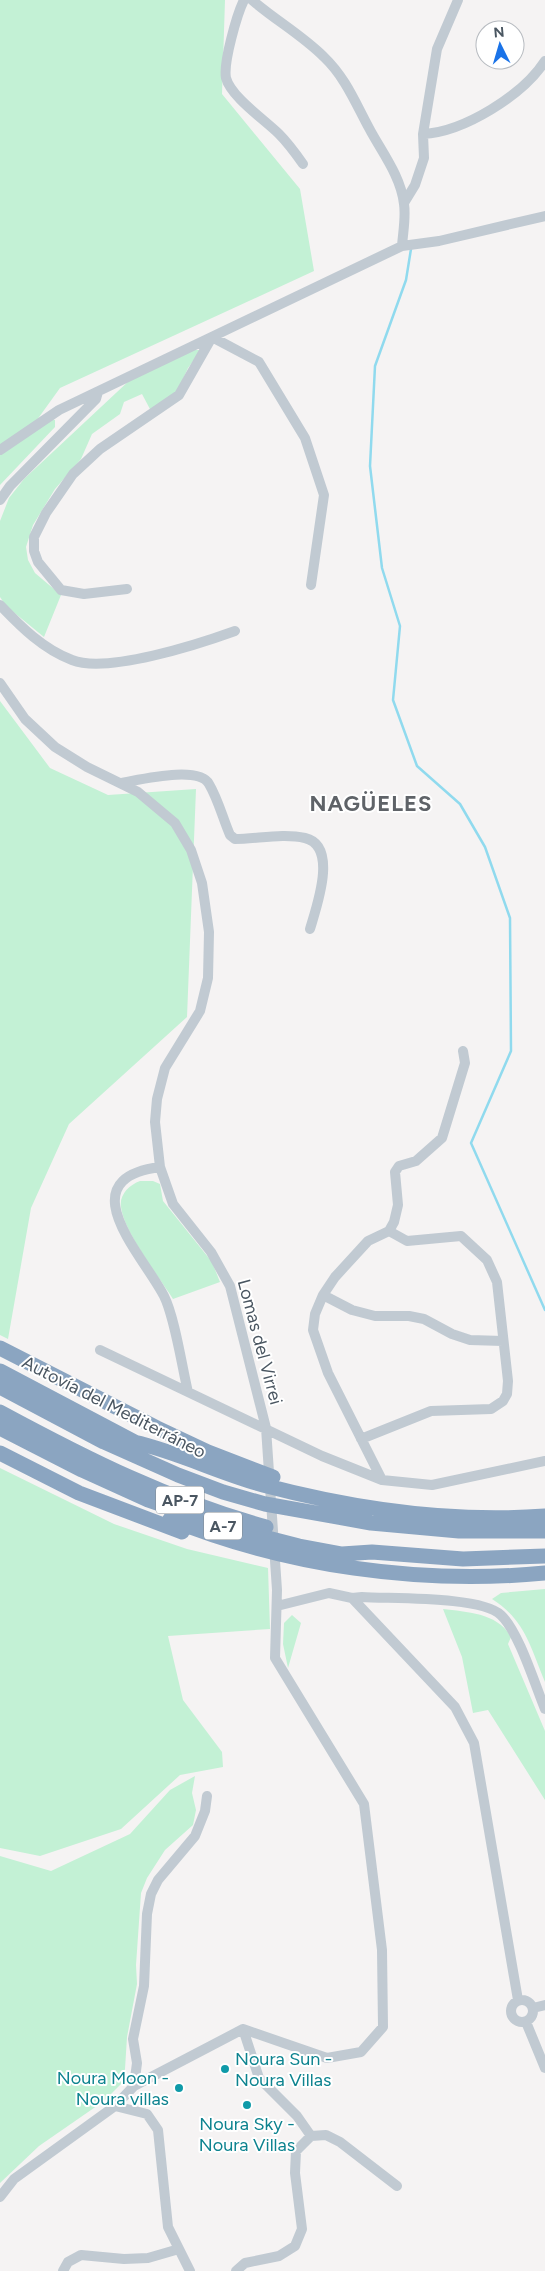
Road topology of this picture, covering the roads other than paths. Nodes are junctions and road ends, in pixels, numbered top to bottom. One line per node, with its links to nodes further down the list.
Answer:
1 (244, 0): 6 (street)
2 (252, 0): 7 (street)
3 (458, 0): 5 (street)
4 (545, 61): 5 (street)
5 (423, 134): 7 (street)
6 (303, 164)
7 (404, 203): 9 (street)
8 (545, 216): 9 (street)
9 (402, 246): 10 (street)
10 (212, 337): 11 (street); 16 (street); 17 (street)
11 (98, 392): 12 (street); 13 (street)
12 (59, 410): 13 (street); 14 (street)
13 (68, 426): 15 (street)
14 (0, 450)
15 (0, 500)
16 (311, 585)
17 (127, 589)
18 (0, 605): 19 (street)
19 (235, 631)
20 (0, 683): 21 (street, Lomas del Virrei)
21 (119, 783): 22 (street); 24 (street, Lomas del Virrei)
22 (310, 929)
23 (463, 1052): 25 (street)
24 (160, 1167): 32 (street); 35 (street, Lomas del Virrei)
25 (389, 1231): 26 (street); 27 (street)
26 (323, 1295): 27 (street); 36 (street)
27 (503, 1341): 36 (street)
28 (0, 1348): 43 (highway)
29 (100, 1350): 32 (street)
30 (0, 1371): 37 (highway, Autovía del Mediterráneo / A-7)
31 (0, 1388): 42 (highway, AP-7)
32 (188, 1392): 35 (street)
33 (0, 1412): 47 (highway, AP-7)
34 (0, 1428): 40 (highway, A-7)
35 (266, 1428): 41 (street); 51 (street, Lomas del Virrei)
36 (361, 1439): 41 (street)
37 (134, 1442): 42 (highway, Autovía del Mediterráneo / A-7); 43 (highway)
38 (0, 1453): 46 (highway)
39 (545, 1461): 41 (street)
40 (82, 1470): 46 (highway); 47 (highway, A-7)
41 (382, 1480)
42 (296, 1509): 45 (highway)
43 (384, 1510): 44 (highway)
44 (545, 1516)
45 (545, 1531)
46 (258, 1549): 49 (highway)
47 (372, 1552): 48 (highway)
48 (545, 1556)
49 (545, 1573)
50 (352, 1598): 51 (street); 52 (street); 54 (street)
51 (277, 1606): 58 (street, Lomas del Virrei)
52 (545, 1709)
53 (208, 1796): 60 (street)
54 (518, 2000): 56 (street); 57 (street)
55 (545, 2005): 56 (street)
56 (533, 2008): 57 (street)
57 (526, 2022): 59 (street)
58 (243, 2028): 60 (street); 62 (street)
59 (545, 2068)
60 (134, 2086): 61 (street)
61 (115, 2106): 64 (street); 65 (street)
62 (311, 2136): 63 (street); 68 (street)
63 (397, 2186)
64 (0, 2197)
65 (179, 2249): 66 (street); 67 (street)
66 (63, 2271)
67 (190, 2271)
68 (236, 2271)

